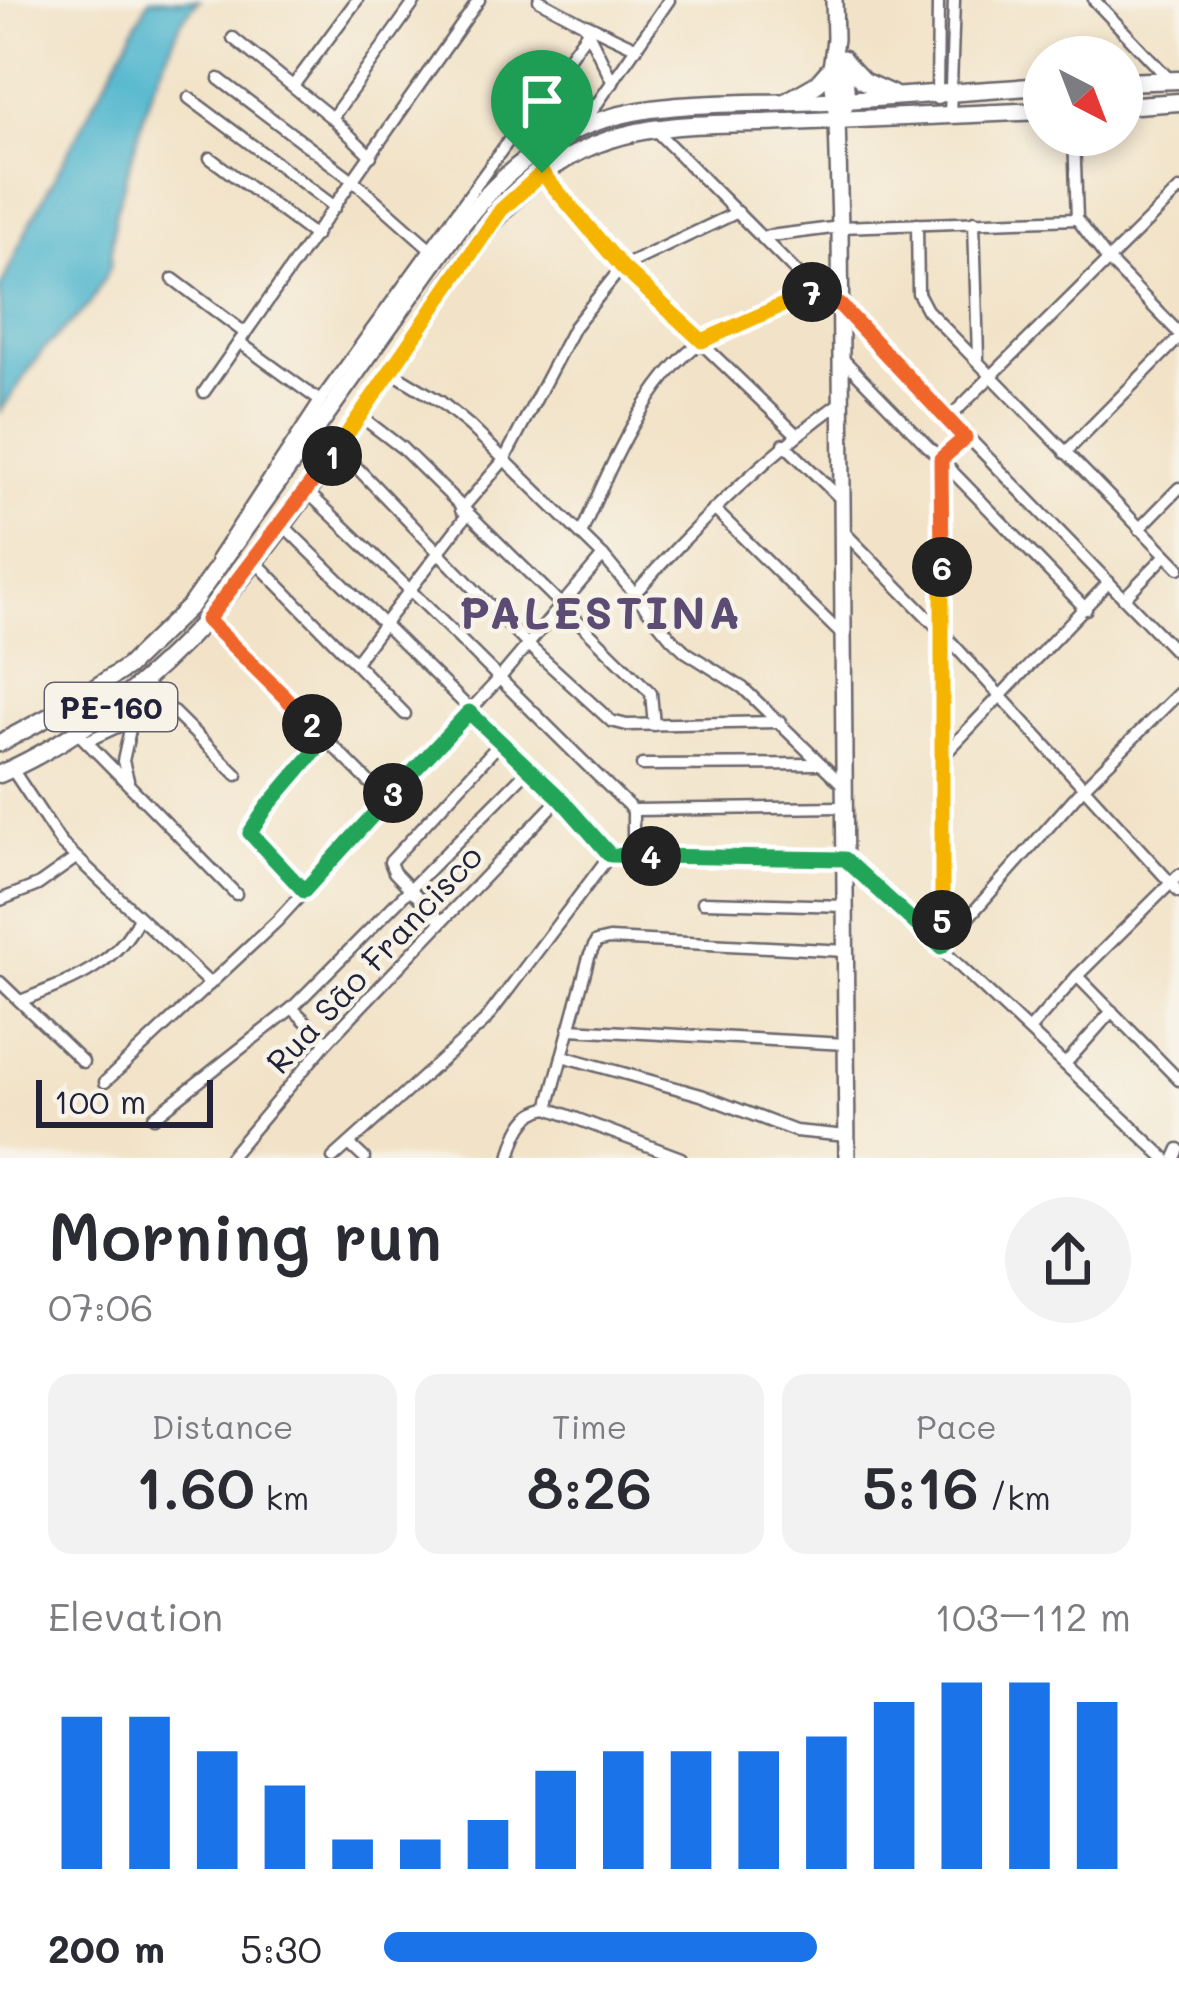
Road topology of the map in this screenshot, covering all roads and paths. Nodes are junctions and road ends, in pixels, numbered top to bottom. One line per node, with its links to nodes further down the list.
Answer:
1 (357, 0): 18 (street)
2 (416, 0): 29 (street)
3 (479, 0): 33 (street)
4 (539, 0): 10 (street)
5 (669, 0): 12 (street)
6 (834, 0): 13 (street)
7 (938, 0): 20 (street)
8 (954, 0): 20 (street)
9 (1094, 0): 15 (street)
10 (586, 27): 12 (street); 17 (street); 47 (street)
11 (233, 38): 18 (street)
12 (638, 48): 17 (street)
13 (837, 64): 21 (main road); 23 (street); 24 (main road)
14 (219, 79): 37 (street)
15 (1175, 80): 16 (main road)
16 (1143, 81)
17 (613, 83): 31 (street)
18 (293, 86): 29 (street)
19 (1023, 87): 20 (main road, PE-160)
20 (945, 92): 21 (main road, PE-160); 28 (street)
21 (899, 97): 23 (main road, PE-160)
22 (189, 98): 39 (street)
23 (840, 100): 24 (main road, PE-160); 30 (street)
24 (784, 102): 31 (main road, PE-160)
25 (1179, 102): 26 (main road)
26 (1143, 105)
27 (1023, 112): 28 (main road, PE-160)
28 (943, 116): 30 (main road, PE-160)
29 (332, 118): 33 (street)
30 (837, 120): 32 (main road, PE-160); 44 (street)
31 (581, 126): 47 (main road, PE-160)
32 (654, 129): 36 (main road, PE-160); 40 (street)
33 (371, 156): 37 (street)
34 (1075, 156): 41 (street)
35 (210, 158): 45 (street)
36 (542, 173): 49 (street); 59 (main road, PE-160)
37 (354, 181): 39 (street); 47 (street)
38 (1179, 190): 48 (street)
39 (335, 207): 45 (street)
40 (738, 212): 46 (street); 49 (street)
41 (1077, 219): 42 (street); 48 (street)
42 (974, 221): 43 (street); 58 (street)
43 (917, 224): 44 (street); 58 (street)
44 (840, 227): 46 (street); 51 (street)
45 (315, 236): 55 (street)
46 (762, 237): 52 (street)
47 (434, 252): 62 (street); 87 (main road, PE-160)
48 (1107, 259): 54 (street); 60 (street)
49 (622, 267): 56 (street); 72 (street)
50 (173, 279): 55 (street)
51 (841, 286): 52 (street); 53 (street)
52 (815, 291): 53 (street); 56 (street)
53 (841, 306): 57 (street); 65 (street)
54 (1179, 336): 70 (street)
55 (242, 338): 61 (street); 62 (street)
56 (702, 341): 66 (street); 81 (street)
57 (841, 358): 63 (street); 71 (street)
58 (978, 358): 60 (street)
59 (390, 371): 64 (main road, PE-160); 72 (street)
60 (991, 374): 65 (street); 70 (street)
61 (204, 392)
62 (320, 401): 87 (street)
63 (842, 401): 66 (street); 75 (street)
64 (359, 415): 69 (main road, PE-160); 77 (street)
65 (948, 419): 67 (street)
66 (796, 434): 68 (street)
67 (965, 438): 71 (street); 88 (street)
68 (784, 444): 75 (street); 76 (street)
69 (338, 448): 74 (main road, PE-160); 82 (street)
70 (1065, 453): 79 (street)
71 (941, 459): 93 (street); 96 (street)
72 (504, 460): 77 (street); 81 (street)
73 (1179, 488): 79 (street)
74 (305, 490): 78 (main road, PE-160); 89 (street)
75 (842, 500): 80 (street)
76 (714, 509): 90 (street); 97 (street)
77 (464, 512): 82 (street); 92 (street)
78 (282, 524): 85 (main road, PE-160); 95 (street)
79 (1139, 529): 83 (street)
80 (842, 531): 96 (street); 97 (street)
81 (581, 534): 84 (street)
82 (439, 549): 89 (street); 98 (street)
83 (1166, 555): 86 (street); 91 (street)
84 (603, 556): 90 (street); 92 (street)
85 (255, 561): 94 (main road, PE-160); 100 (street)
86 (1179, 568)
87 (212, 580): 114 (main road, PE-160)
88 (1108, 582): 91 (street); 93 (street)
89 (410, 586): 95 (street); 101 (street)
90 (635, 593): 109 (street)
91 (1124, 598): 99 (street)
92 (559, 605): 98 (street); 110 (street)
93 (1087, 609): 104 (street)
94 (207, 620): 102 (main road, PE-160); 112 (street)
95 (384, 624): 100 (street); 106 (street)
96 (943, 633): 104 (street); 115 (street)
97 (843, 636): 122 (street)
98 (528, 645): 101 (street); 110 (street)
99 (1179, 655)
100 (355, 662): 107 (street)
101 (498, 680): 106 (street); 127 (street)
102 (144, 682): 105 (street); 111 (main road, PE-160)
103 (1179, 693): 123 (street)
104 (1001, 697): 115 (street); 123 (street)
105 (165, 702): 108 (street); 120 (street)
106 (469, 712): 113 (street); 125 (street)
107 (405, 714)
108 (132, 720): 111 (street); 121 (street)
109 (780, 722): 110 (street); 116 (street)
110 (654, 724)
111 (82, 736): 119 (main road, PE-160); 121 (street)
112 (326, 738): 125 (street); 134 (street)
113 (500, 742): 118 (street); 133 (street)
114 (0, 743)
115 (942, 757): 141 (street)
116 (820, 764): 117 (street); 122 (street)
117 (642, 765)
118 (530, 768): 124 (street); 133 (street)
119 (6, 771): 130 (street)
120 (237, 775)
121 (128, 783): 135 (street)
122 (844, 786): 126 (street)
123 (1084, 787): 132 (street); 141 (street)
124 (560, 798): 128 (street); 140 (street, Rua São Francisco)
125 (387, 800): 134 (street)
126 (844, 808): 127 (street); 131 (street)
127 (633, 810): 129 (street)
128 (610, 855): 129 (street); 161 (street)
129 (633, 855): 131 (street)
130 (76, 858): 136 (street); 139 (street)
131 (845, 859): 138 (street); 141 (street)
132 (1176, 883): 143 (street)
133 (410, 889): 140 (street); 147 (street)
134 (304, 891): 145 (street)
135 (236, 894)
136 (0, 900)
137 (703, 902): 138 (street)
138 (845, 906): 142 (street)
139 (139, 917): 145 (street); 146 (street)
140 (441, 921): 151 (street, Rua São Francisco)
141 (943, 945): 150 (street)
142 (846, 951): 149 (street); 152 (street)
143 (1077, 976): 148 (street); 150 (street)
144 (0, 982): 146 (street)
145 (211, 984): 157 (street)
146 (20, 1001): 154 (street)
147 (292, 1009): 151 (street); 159 (street)
148 (1112, 1011): 155 (street); 156 (street)
149 (569, 1029): 152 (street); 153 (street)
150 (1030, 1029): 155 (street)
151 (327, 1042): 163 (street, Rua São Francisco)
152 (846, 1044): 160 (street)
153 (562, 1056): 158 (street); 160 (street)
154 (82, 1062)
155 (1066, 1063): 169 (street)
156 (1179, 1080)
157 (105, 1082)
158 (548, 1108): 166 (street); 167 (street)
159 (154, 1117)
160 (847, 1136): 168 (street)
161 (349, 1144): 164 (street); 165 (street)
162 (1179, 1149): 170 (street)
163 (229, 1158)
164 (333, 1158)
165 (364, 1158)
166 (510, 1158)
167 (681, 1158)
168 (847, 1158)
169 (1165, 1158)
170 (1175, 1158)

